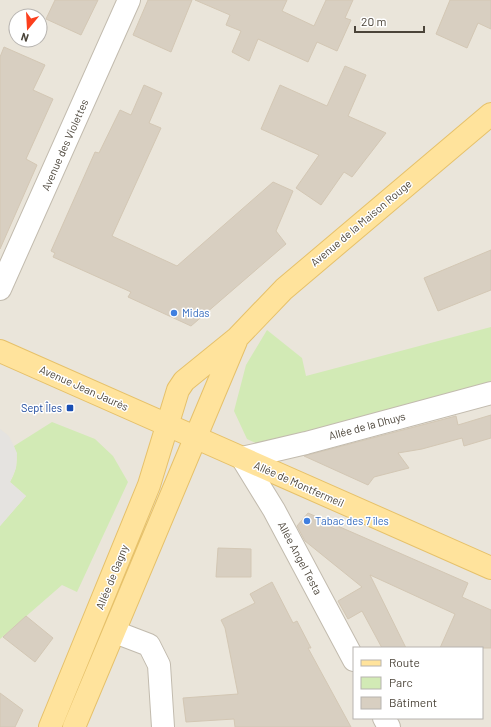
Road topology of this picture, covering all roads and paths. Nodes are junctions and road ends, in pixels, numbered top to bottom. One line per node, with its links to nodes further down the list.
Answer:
1 (129, 0): 3 (street, Avenue des Violettes)
2 (491, 114): 4 (main road, Avenue de la Maison Rouge)
3 (0, 289)
4 (237, 338): 7 (main road, Avenue de la Maison Rouge); 8 (main road, Avenue de la Maison Rouge)
5 (0, 351): 7 (main road, Avenue Jean Jaurès)
6 (491, 393): 9 (street, Allée de la Dhuys)
7 (168, 426): 8 (main road, Avenue Jean Jaurès); 13 (main road, Allée de Gagny)
8 (196, 438): 9 (main road, Allée de Montfermeil); 11 (main road)
9 (242, 458): 10 (main road, Allée de Montfermeil); 12 (street, Allée Angel Testa)
10 (491, 568)
11 (115, 632): 14 (main road); 15 (street)
12 (353, 658)
13 (50, 727)
14 (74, 727)
15 (163, 727)

